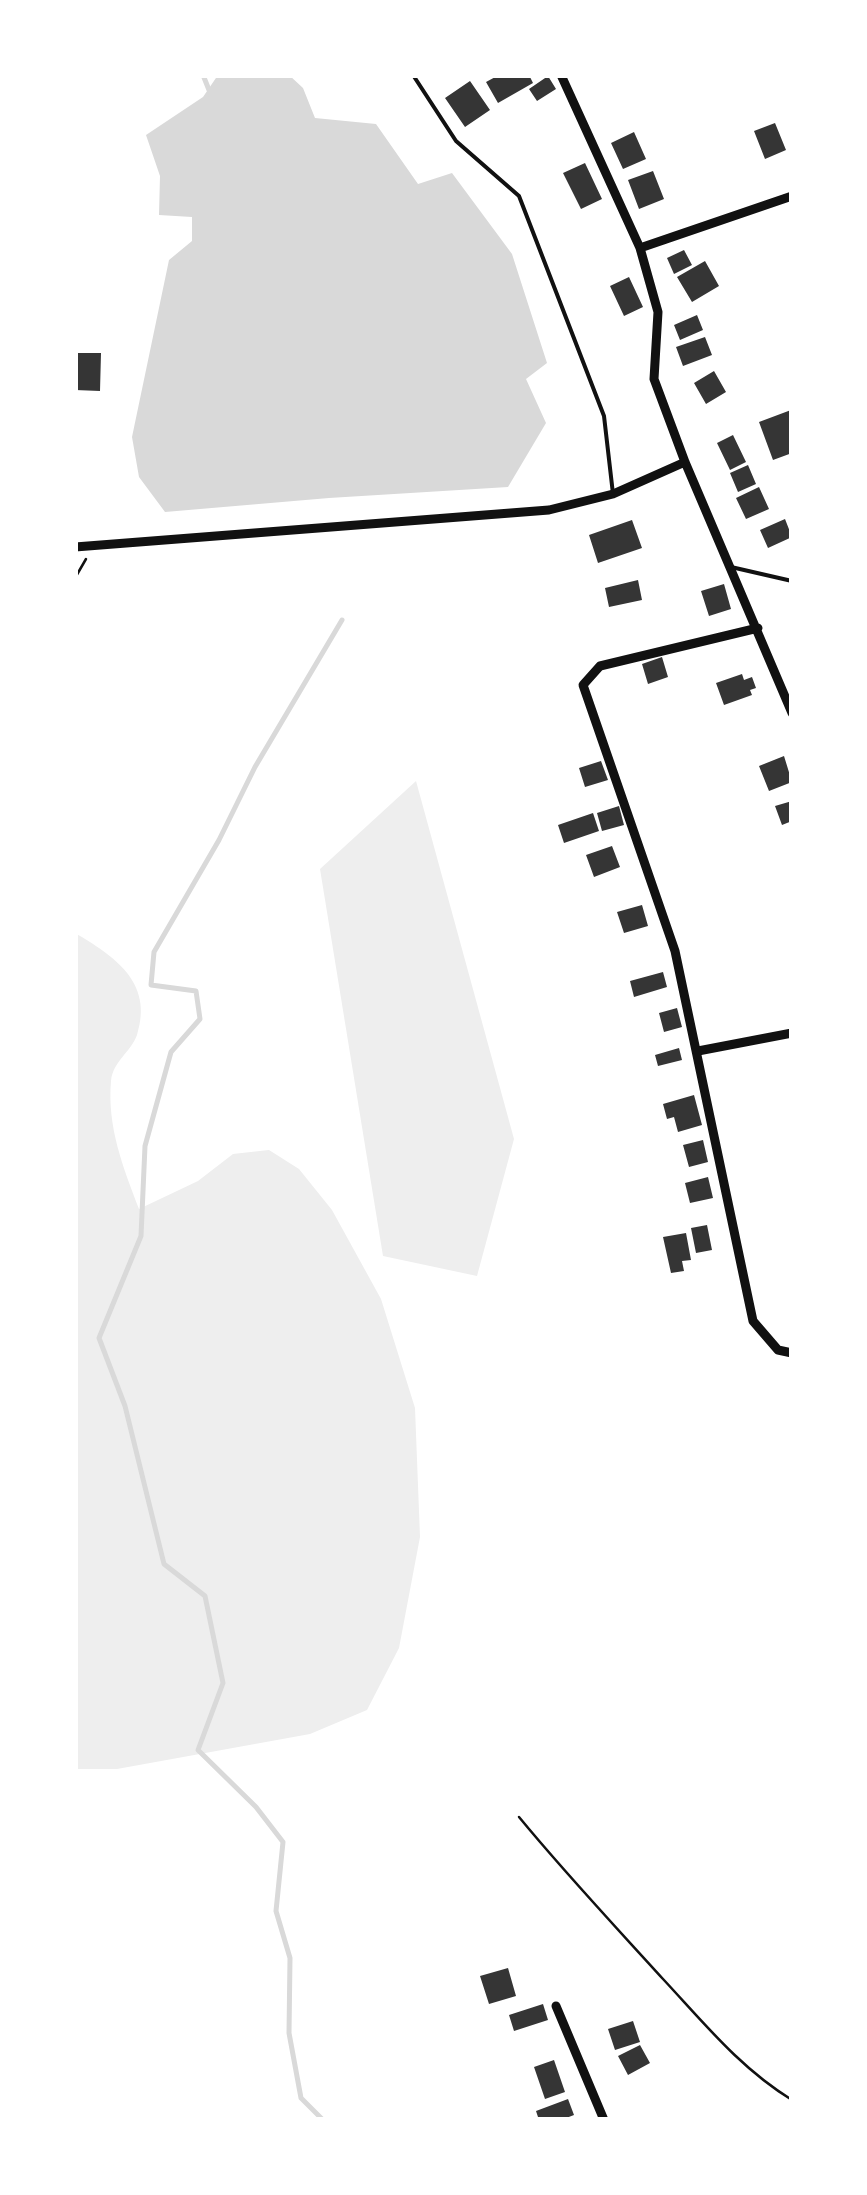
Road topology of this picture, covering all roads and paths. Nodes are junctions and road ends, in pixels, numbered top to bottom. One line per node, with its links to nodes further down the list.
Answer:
1 (413, 75): 6 (lane)
2 (561, 75): 4 (street)
3 (792, 196): 4 (street)
4 (640, 248): 5 (street)
5 (685, 462): 6 (street); 9 (street)
6 (614, 494): 7 (street)
7 (94, 544): 8 (street); 10 (path)
8 (75, 547)
9 (731, 566): 11 (lane); 12 (street)
10 (75, 578)
11 (792, 581)
12 (758, 628): 13 (street); 15 (street)
13 (792, 713)
14 (792, 1033): 15 (street)
15 (698, 1051): 16 (street)
16 (792, 1353)
17 (520, 1816): 19 (path)
18 (556, 2006): 20 (street)
19 (792, 2100)
20 (604, 2120)

